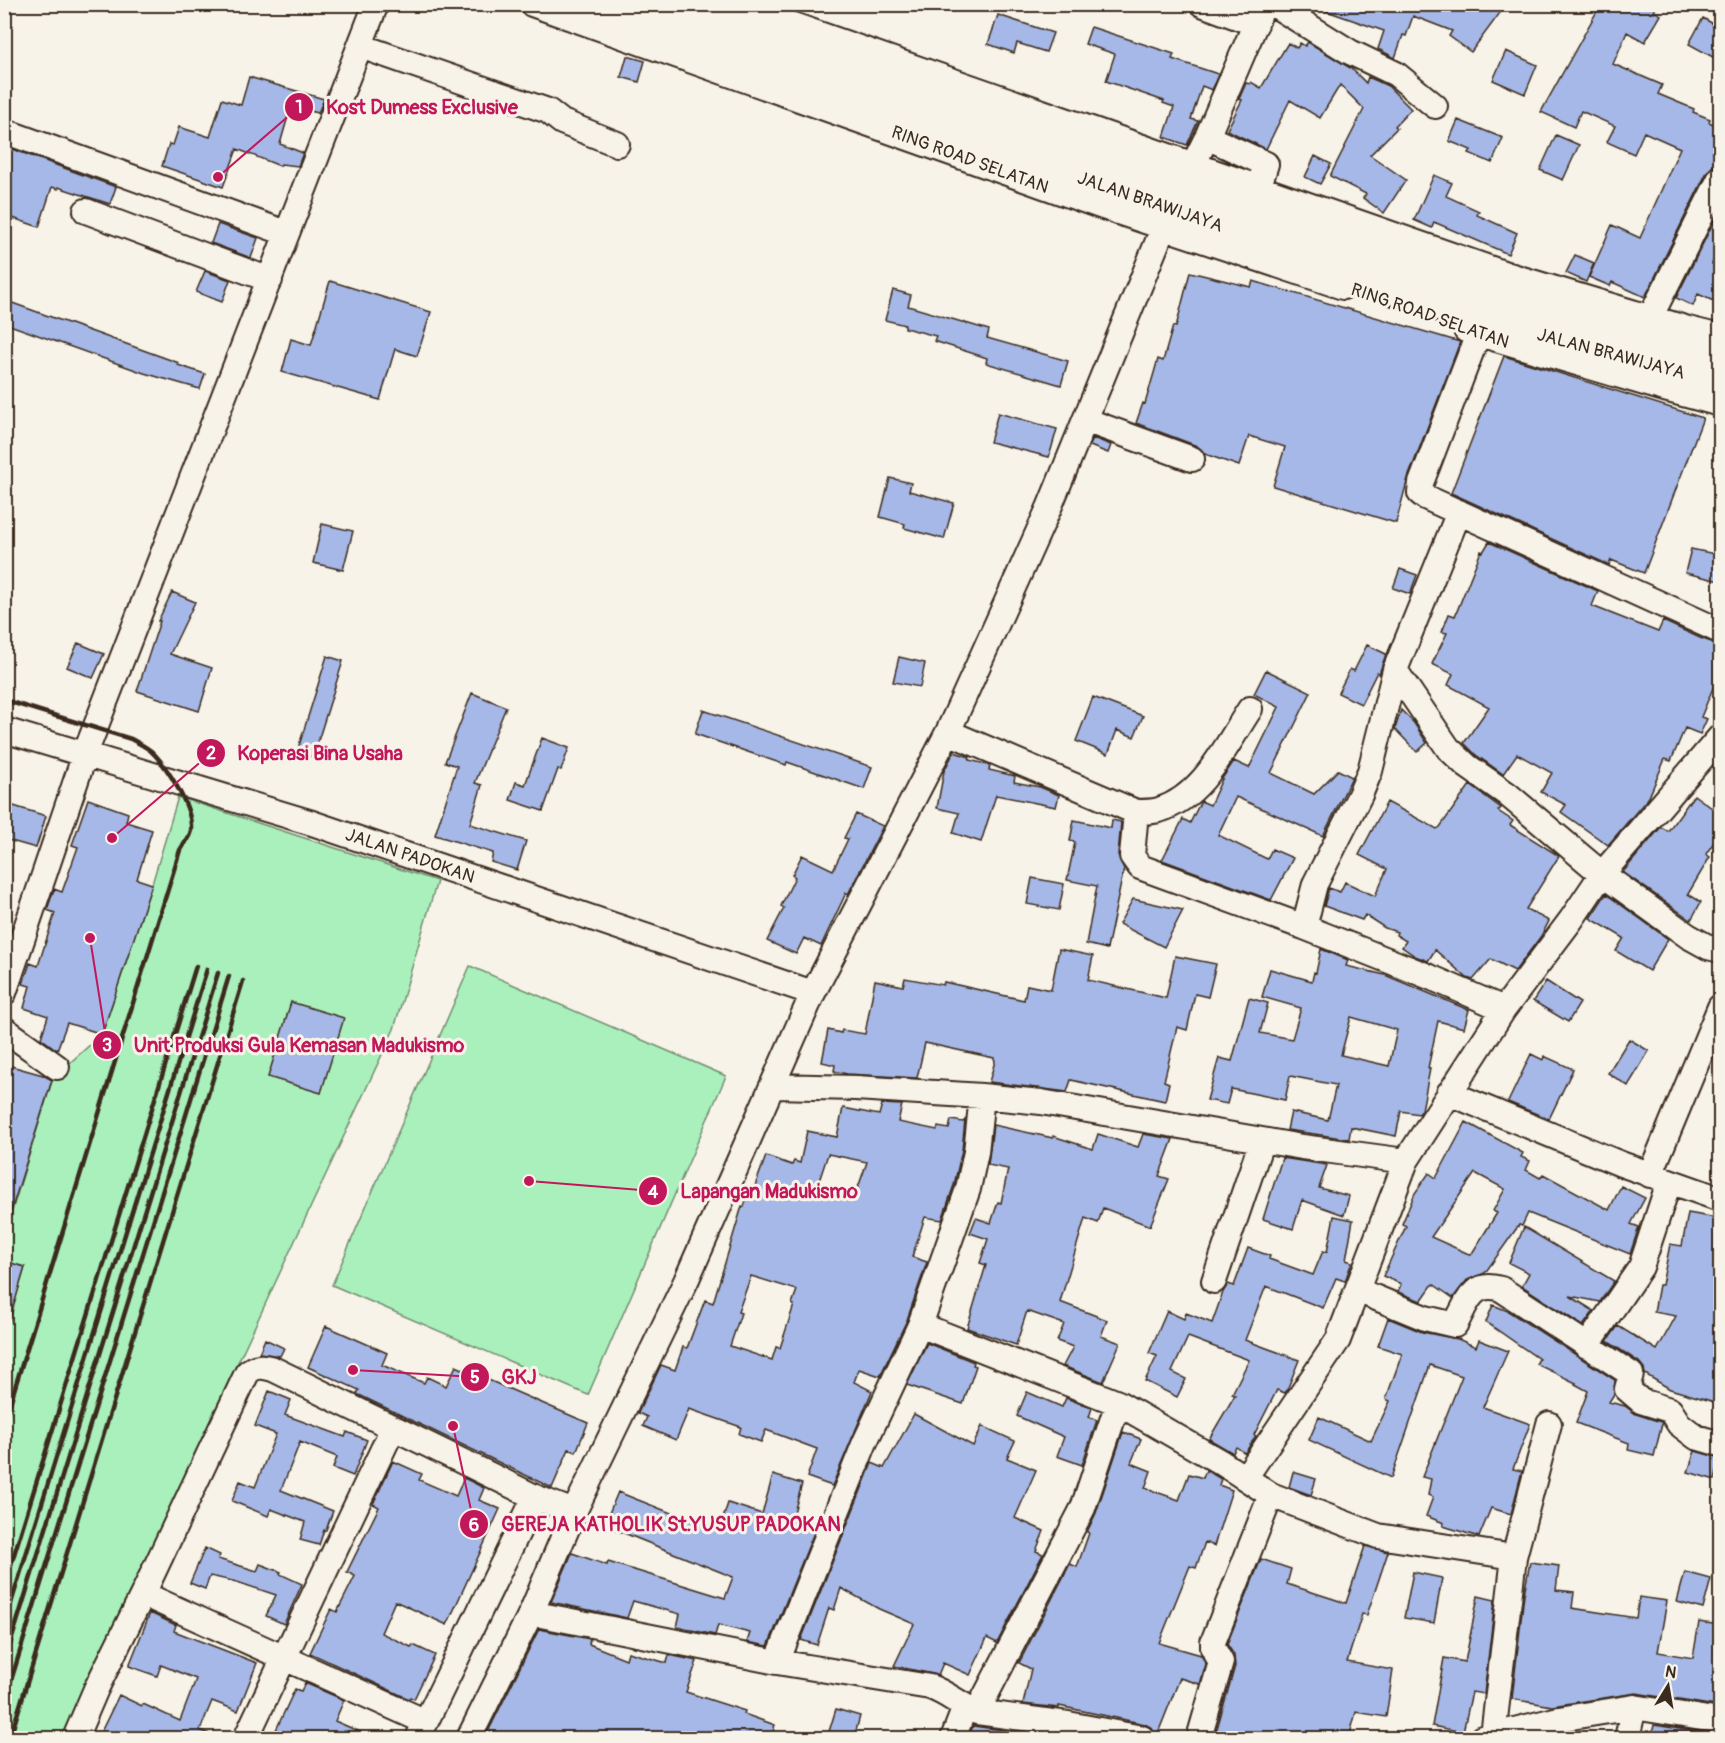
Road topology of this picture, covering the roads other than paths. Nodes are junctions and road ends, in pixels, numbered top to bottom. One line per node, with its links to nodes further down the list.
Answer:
1 (376, 4): 9 (street)
2 (532, 4): 16 (street, RING ROAD SELATAN)
3 (585, 4): 16 (highway, JALAN BRAWIJAYA)
4 (675, 4): 17 (highway, JALAN BRAWIJAYA)
5 (733, 4): 14 (street)
6 (1202, 4): 8 (street)
7 (1274, 4): 10 (street)
8 (1260, 14): 12 (street)
9 (360, 46): 13 (street); 20 (street)
10 (1435, 106)
11 (4, 131): 20 (street)
12 (1207, 138): 14 (street); 17 (street)
13 (617, 144)
14 (1193, 165): 17 (street)
15 (1720, 178): 22 (street)
16 (1103, 196): 19 (street, RING ROAD SELATAN); 26 (highway, JALAN BRAWIJAYA)
17 (1256, 197): 22 (street); 25 (highway, JALAN BRAWIJAYA)
18 (86, 211): 21 (street)
19 (1164, 226): 23 (street, RING ROAD SELATAN); 28 (street)
20 (286, 233): 21 (street)
21 (270, 280): 37 (street)
22 (1650, 318): 24 (street)
23 (1478, 334): 27 (street, RING ROAD SELATAN); 30 (street)
24 (1720, 337)
25 (1720, 357)
26 (1720, 383)
27 (1720, 404)
28 (1085, 420): 29 (street); 35 (street)
29 (1192, 459)
30 (1460, 512): 31 (street); 32 (street)
31 (1720, 631)
32 (1395, 670): 39 (street); 40 (street)
33 (1250, 709): 38 (street)
34 (4, 730): 37 (street, JALAN PADOKAN)
35 (948, 732): 38 (street); 43 (street)
36 (1720, 736): 39 (street)
37 (85, 754): 42 (street); 43 (street, JALAN PADOKAN)
38 (1136, 812): 40 (street)
39 (1602, 874): 41 (street); 45 (street)
40 (1304, 927): 45 (street)
41 (1720, 950)
42 (4, 993)
43 (813, 993): 48 (street)
44 (1720, 1007): 53 (street)
45 (1504, 1009): 49 (street)
46 (4, 1029): 47 (street)
47 (57, 1068)
48 (774, 1086): 50 (street); 66 (street)
49 (1449, 1093): 52 (street); 53 (street)
50 (982, 1096): 51 (street); 57 (street)
51 (1262, 1140): 52 (street); 55 (street)
52 (1406, 1161): 56 (street)
53 (1660, 1179): 54 (street); 58 (street)
54 (1720, 1199)
55 (1214, 1281)
56 (1357, 1290): 58 (street); 63 (street)
57 (920, 1325): 59 (street); 71 (street)
58 (1587, 1346): 62 (street)
59 (1118, 1403): 63 (street); 73 (street)
60 (1549, 1424): 67 (street)
61 (393, 1428): 65 (street); 68 (street); 70 (street)
62 (1720, 1444)
63 (1245, 1478): 64 (street)
64 (1270, 1495): 67 (street); 83 (street)
65 (535, 1497): 66 (street); 75 (street)
66 (574, 1512): 69 (street)
67 (1514, 1557): 77 (street)
68 (142, 1594): 70 (street); 78 (street)
69 (531, 1613): 71 (street); 80 (street)
70 (285, 1657): 75 (street); 79 (street)
71 (777, 1662): 73 (street)
72 (1634, 1707): 74 (street); 76 (street); 84 (street)
73 (971, 1709): 81 (street); 82 (street)
74 (1720, 1721)
75 (422, 1730)
76 (1524, 1733): 77 (street)
77 (1488, 1737)
78 (75, 1738)
79 (246, 1738)
80 (469, 1738)
81 (953, 1738)
82 (1142, 1738)
83 (1199, 1738)
84 (1627, 1738)

